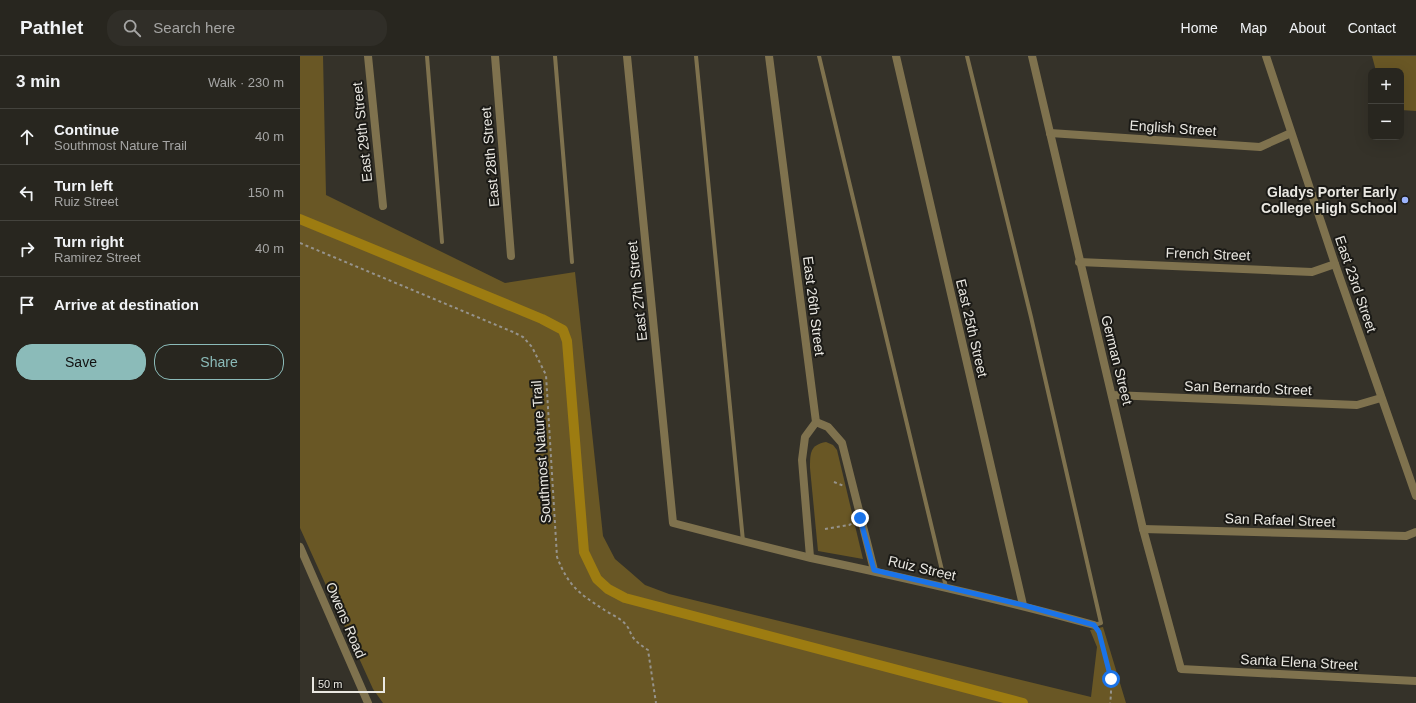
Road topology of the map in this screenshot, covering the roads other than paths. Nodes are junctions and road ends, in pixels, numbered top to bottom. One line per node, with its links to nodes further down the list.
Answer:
1 (368, 56): 15 (street, East 29th Street)
2 (427, 56): 16 (lane)
3 (495, 56): 17 (street, East 28th Street)
4 (555, 56): 18 (lane)
5 (627, 56): 25 (street, East 27th Street)
6 (696, 56): 28 (lane)
7 (770, 56): 23 (street, East 26th Street)
8 (819, 56): 32 (lane)
9 (896, 56): 33 (street, East 25th Street)
10 (967, 56): 34 (lane)
11 (1032, 56): 13 (street, German Street)
12 (1266, 56): 14 (street, East 23rd Street)
13 (1050, 132): 14 (street, English Street); 19 (street, German Street)
14 (1291, 133): 20 (street, East 23rd Street)
15 (383, 206)
16 (442, 242)
17 (511, 256)
18 (572, 262)
19 (1079, 262): 20 (street, French Street); 21 (street, German Street)
20 (1335, 264): 22 (street, East 23rd Street)
21 (1112, 395): 22 (street, San Bernardo Street); 26 (street, German Street)
22 (1381, 398): 24 (street, East 23rd Street)
23 (816, 422): 30 (street); 31 (street)
24 (1416, 496)
25 (673, 523): 28 (street, Ruiz Street)
26 (1143, 529): 27 (street, San Rafael Street); 35 (street, German Street)
27 (1416, 532)
28 (743, 541): 30 (street, Ruiz Street)
29 (300, 547): 37 (street, Owens Road)
30 (810, 557): 31 (street, Ruiz Street)
31 (874, 570): 32 (street, Ruiz Street)
32 (946, 587): 33 (street, Ruiz Street)
33 (1023, 605): 34 (street, Ruiz Street)
34 (1094, 625)
35 (1181, 669): 36 (street, Santa Elena Street)
36 (1416, 681)
37 (368, 703)

